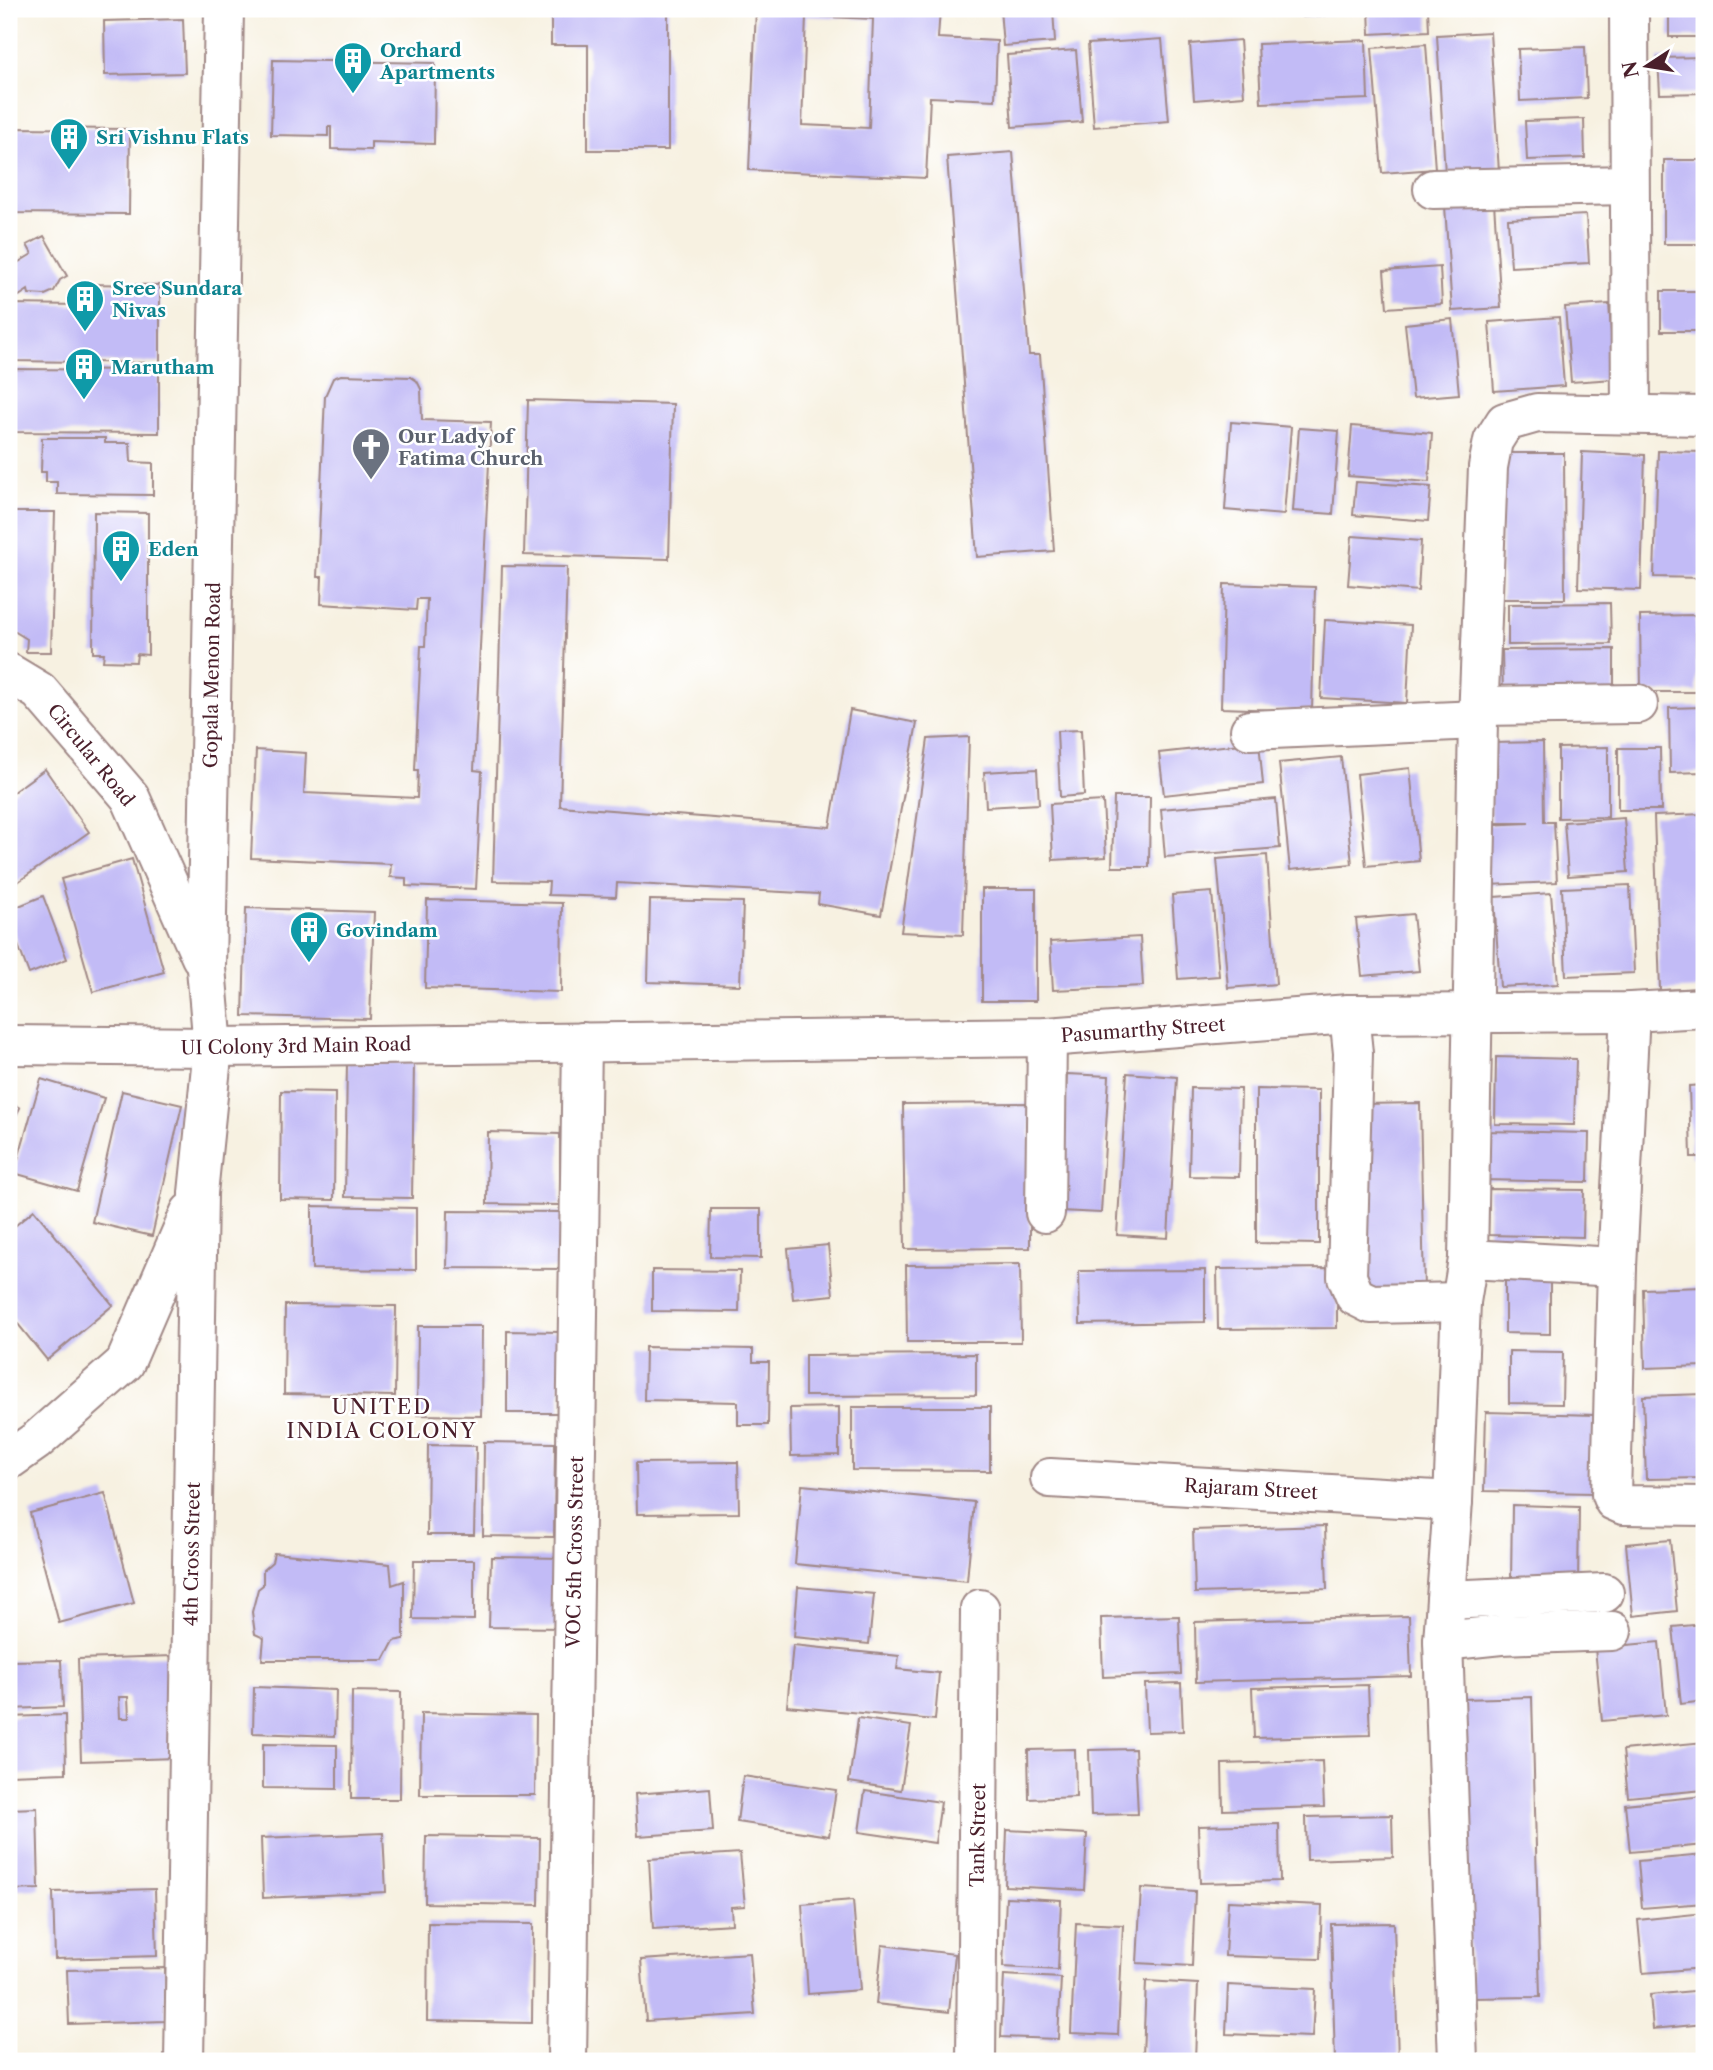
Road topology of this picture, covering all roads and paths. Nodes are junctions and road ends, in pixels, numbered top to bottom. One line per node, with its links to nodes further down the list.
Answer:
1 (224, 9): 11 (street, Gopala Menon Road)
2 (1629, 9): 3 (street)
3 (1629, 186): 4 (street); 5 (street)
4 (1433, 189)
5 (1631, 414): 6 (street); 9 (street)
6 (1704, 416)
7 (9, 673): 11 (street, Circular Road)
8 (1638, 704): 9 (street)
9 (1478, 713): 10 (street); 14 (street)
10 (1250, 730)
11 (206, 968): 19 (street, Gopala Menon Road)
12 (1704, 1008): 13 (street, Pasumarthy Street)
13 (1630, 1012): 14 (street, Pasumarthy Street); 23 (street)
14 (1472, 1013): 15 (street, Pasumarthy Street); 22 (street)
15 (1349, 1014): 16 (street, Pasumarthy Street); 24 (street)
16 (1047, 1038): 17 (street, Pasumarthy Street); 21 (street)
17 (582, 1042): 19 (street, UI Colony 3rd Main Road); 35 (street, VOC 5th Cross Street)
18 (9, 1045): 19 (street, UI Colony 3rd Main Road)
19 (212, 1047): 20 (street, 4th Cross Street)
20 (198, 1194): 25 (street); 34 (street, 4th Cross Street)
21 (1045, 1213)
22 (1468, 1259): 23 (street); 24 (street)
23 (1617, 1267): 28 (street)
24 (1461, 1302): 27 (street)
25 (9, 1460)
26 (1050, 1478): 27 (street, Rajaram Street)
27 (1453, 1501): 30 (street)
28 (1704, 1506)
29 (1604, 1593): 30 (street)
30 (1446, 1600): 33 (street)
31 (980, 1609): 36 (street, Tank Street)
32 (1612, 1631): 33 (street)
33 (1443, 1641): 37 (street)
34 (184, 2061)
35 (567, 2061)
36 (976, 2061)
37 (1458, 2061)

